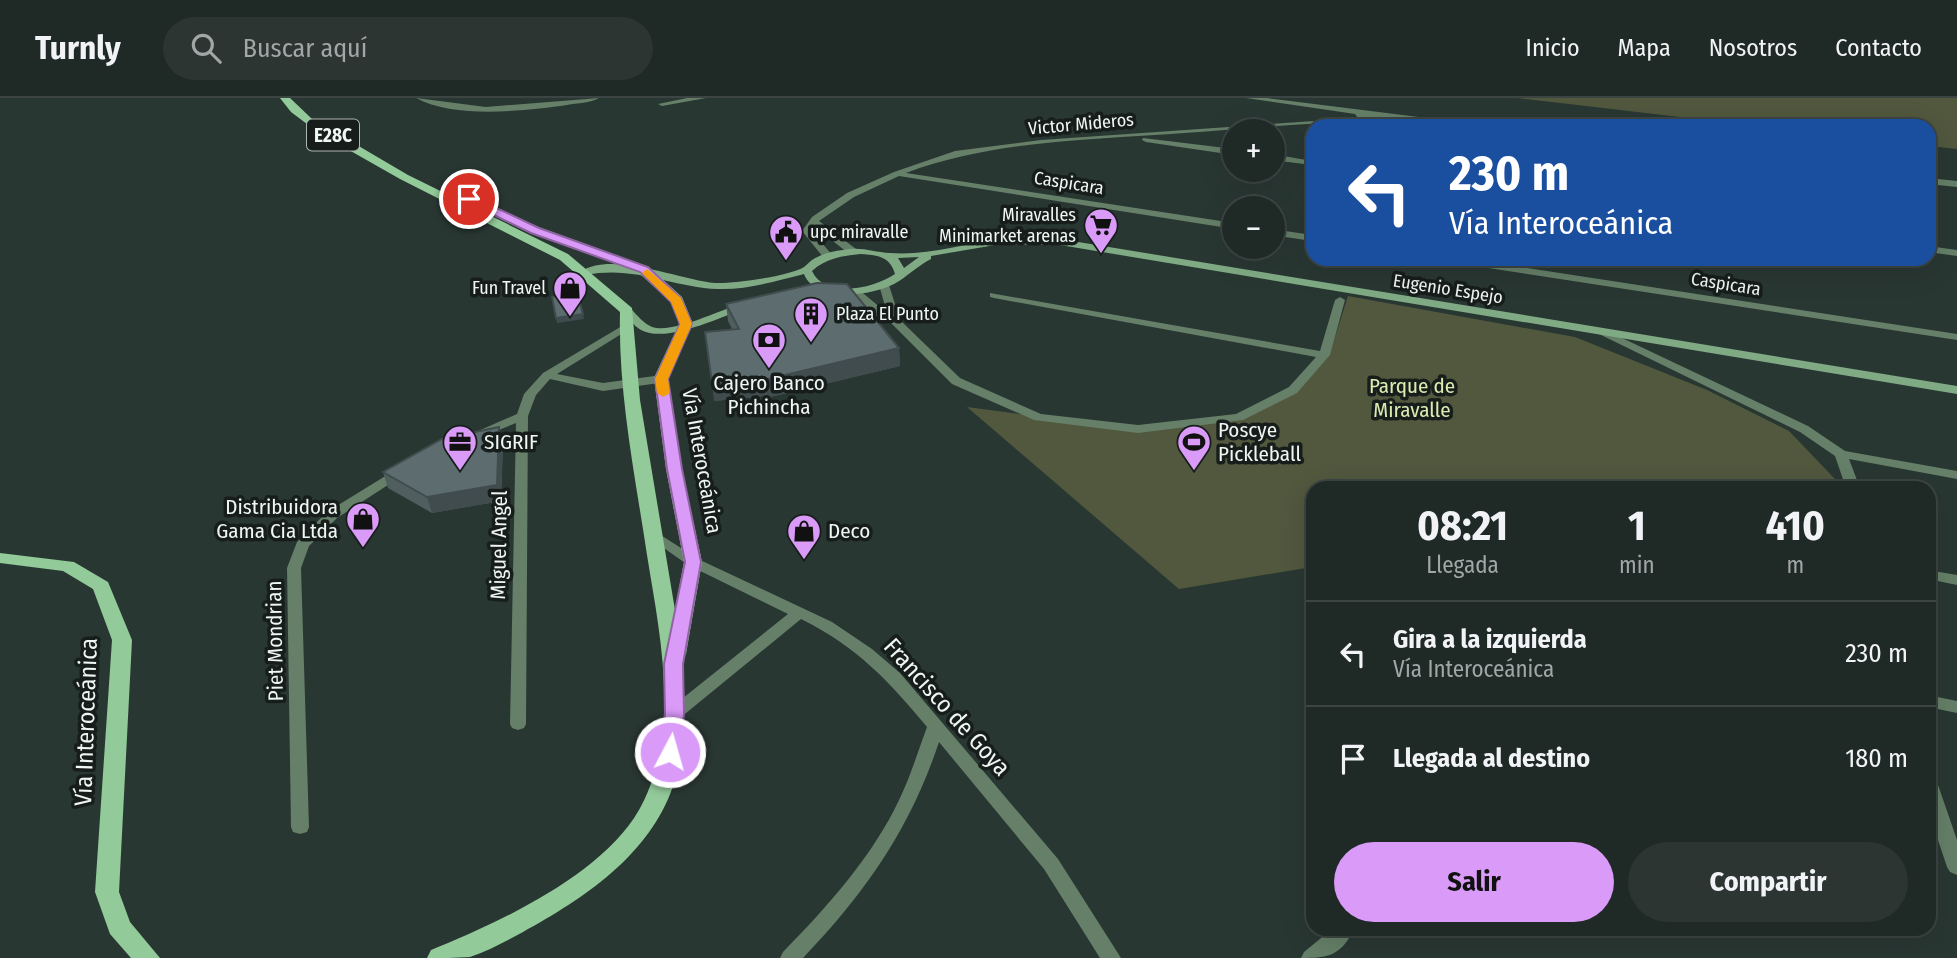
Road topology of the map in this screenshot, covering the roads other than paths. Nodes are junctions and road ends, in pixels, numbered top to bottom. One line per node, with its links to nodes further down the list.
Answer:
1 (285, 98): 19 (main road, E28C)
2 (421, 98): 3 (street)
3 (594, 98)
4 (702, 98): 6 (street)
5 (1250, 98): 7 (street)
6 (662, 104)
7 (1366, 116): 8 (street, Victor Mideros); 9 (street, Victor Mideros)
8 (1329, 119)
9 (1378, 119)
10 (1383, 119): 11 (street, Victor Mideros)
11 (1405, 119)
12 (1306, 121): 13 (street, Victor Mideros)
13 (1167, 132): 14 (street, Victor Mideros); 15 (street)
14 (1114, 136): 15 (street); 20 (street, Victor Mideros)
15 (1172, 143): 16 (street)
16 (1222, 150)
17 (1285, 159): 18 (street)
18 (1306, 162)
19 (387, 163): 34 (main road); 36 (main road)
20 (899, 174): 23 (street, Victor Mideros); 24 (street, Caspicara)
21 (1936, 182): 22 (street)
22 (1957, 184)
23 (813, 221): 28 (street); 31 (street)
24 (1222, 224)
25 (1285, 234): 26 (street)
26 (1306, 237)
27 (1936, 250): 30 (street)
28 (852, 251): 31 (street, Eugenio Espejo); 32 (street, Eugenio Espejo)
29 (933, 253): 32 (street, Eugenio Espejo); 37 (street, Eugenio Espejo); 48 (street, Eugenio Espejo)
30 (1957, 253)
31 (827, 256): 35 (street)
32 (889, 256): 37 (street)
33 (1495, 266): 49 (street, Caspicara)
34 (644, 270): 35 (street); 36 (street); 47 (main road)
35 (807, 270): 39 (street)
36 (584, 272): 45 (main road)
37 (900, 274): 38 (street, Eugenio Espejo)
38 (884, 285): 41 (street); 46 (street)
39 (824, 288): 40 (street); 41 (street)
40 (811, 290)
41 (855, 291): 46 (street)
42 (994, 295): 50 (street)
43 (1340, 300): 50 (street)
44 (762, 302): 47 (street)
45 (627, 318): 47 (street); 51 (street, Miguel Angel); 53 (main road, Vía Interoceánica)
46 (895, 321): 50 (street)
47 (686, 324): 52 (main road, Vía Interoceánica)
48 (1603, 332): 54 (street, Eugenio Espejo); 57 (street)
49 (1957, 337)
50 (1324, 355)
51 (547, 374): 53 (street); 55 (street, Miguel Angel)
52 (662, 379): 53 (street); 63 (main road, Vía Interoceánica)
53 (629, 384): 61 (main road, Vía Interoceánica)
54 (1957, 390)
55 (522, 416): 56 (street); 71 (street, Miguel Angel)
56 (457, 442)
57 (1841, 454): 59 (street); 60 (street)
58 (408, 466): 74 (street, Piet Mondrian)
59 (1957, 475)
60 (1851, 481)
61 (653, 534): 63 (street, Francisco de Goya); 67 (main road, Vía Interoceánica)
62 (0, 558): 77 (main road, Vía Interoceánica)
63 (693, 562): 66 (street, Francisco de Goya); 67 (main road, Vía Interoceánica)
64 (1936, 576): 65 (street)
65 (1957, 580)
66 (800, 612): 70 (street); 72 (street, Francisco de Goya)
67 (674, 664): 70 (main road, Vía Interoceánica)
68 (1936, 703): 69 (street)
69 (1957, 707)
70 (674, 714): 78 (main road, Vía Interoceánica)
71 (518, 724)
72 (936, 725): 79 (street); 80 (street, Francisco de Goya)
73 (1936, 805): 75 (street)
74 (300, 827)
75 (1957, 867)
76 (1338, 936): 81 (street)
77 (147, 958)
78 (440, 958)
79 (790, 958)
80 (1111, 958)
81 (1311, 958)

